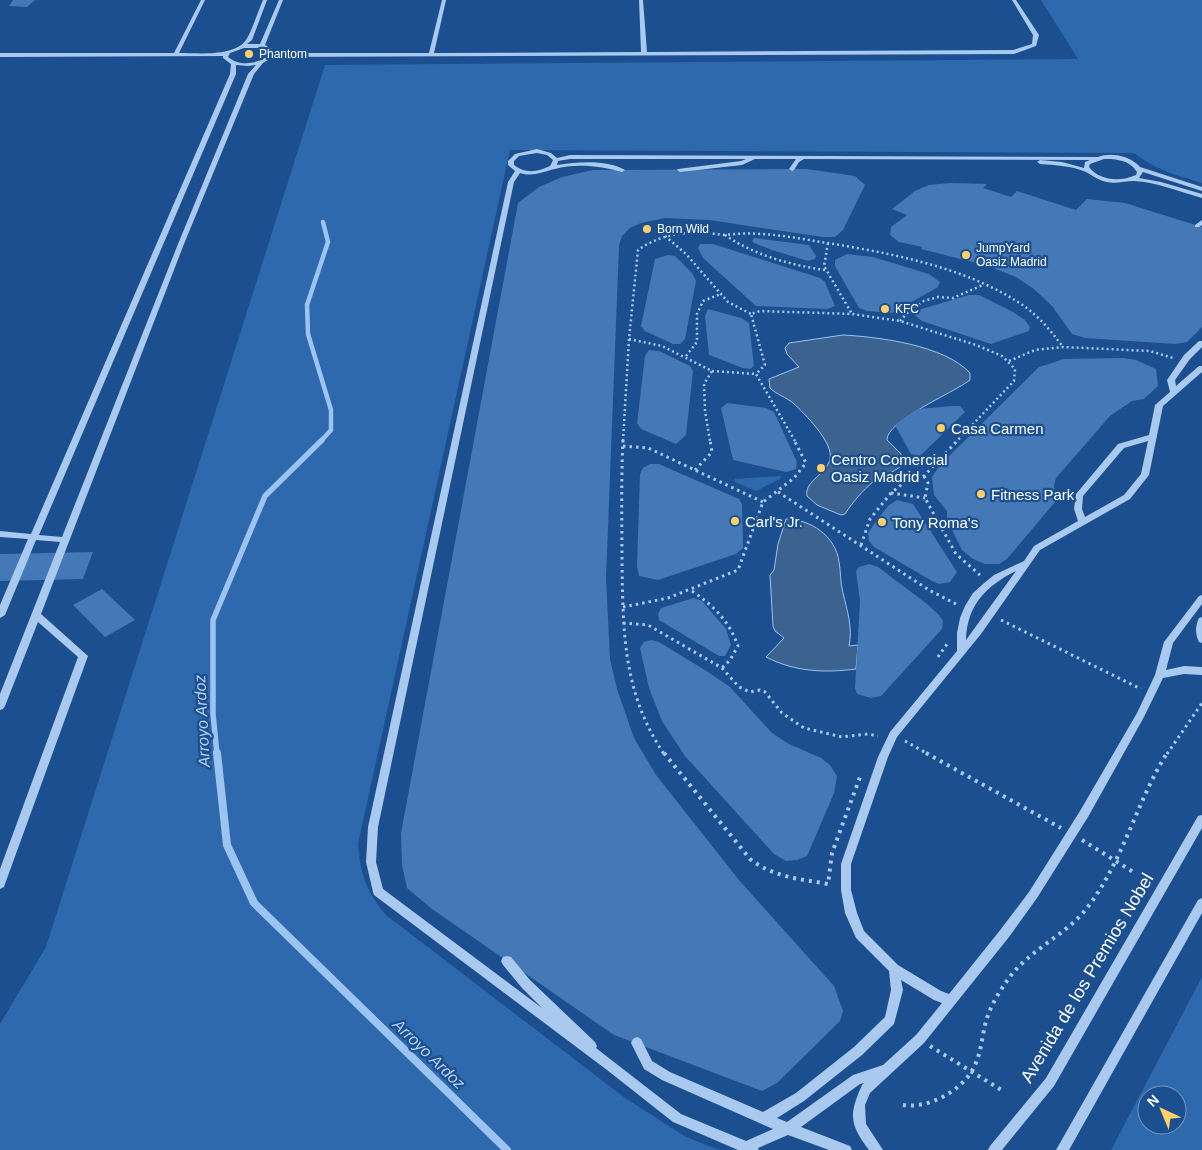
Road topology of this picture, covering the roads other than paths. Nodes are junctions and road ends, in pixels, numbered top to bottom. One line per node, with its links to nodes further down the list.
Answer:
1 (203, 0): 10 (street)
2 (265, 0): 7 (street)
3 (281, 0): 8 (street)
4 (444, 0): 12 (street)
5 (641, 0): 9 (street)
6 (1014, 0): 9 (street)
7 (243, 46): 8 (street); 11 (street)
8 (262, 46): 14 (street)
9 (644, 53): 12 (street)
10 (176, 54): 11 (street); 13 (street)
11 (226, 54): 16 (street)
12 (431, 54): 14 (street)
13 (0, 55)
14 (272, 55): 15 (street)
15 (261, 62): 16 (street); 39 (street)
16 (234, 63): 38 (street)
17 (756, 157): 18 (street); 21 (street); 26 (street)
18 (804, 157): 19 (street); 24 (street)
19 (1002, 158): 20 (street); 28 (street)
20 (1096, 158): 23 (street); 28 (street)
21 (556, 160): 22 (street); 27 (street)
22 (553, 167): 25 (street); 27 (street)
23 (1138, 168): 29 (street); 30 (street)
24 (792, 169)
25 (622, 170)
26 (680, 170)
27 (518, 171): 57 (street)
28 (1088, 171): 29 (street)
29 (1133, 179): 31 (street)
30 (1202, 189)
31 (1202, 196)
32 (1202, 343): 34 (street)
33 (1202, 368): 34 (street)
34 (1174, 393): 35 (street)
35 (1152, 437): 36 (street); 36 (street)
36 (1082, 521): 40 (street)
37 (0, 534): 38 (street)
38 (35, 536): 39 (street); 42 (street)
39 (66, 540): 43 (street)
40 (1026, 563): 46 (street); 46 (street)
41 (1202, 598): 48 (street)
42 (0, 615)
43 (36, 615): 49 (street); 51 (street)
44 (1202, 620): 45 (street)
45 (1202, 640)
46 (961, 651): 54 (street)
47 (1202, 671): 48 (street)
48 (1160, 675): 55 (street)
49 (0, 706)
50 (1202, 819): 64 (street, Avenida de los Premios Nobel)
51 (0, 884)
52 (1202, 902): 65 (street)
53 (507, 961): 57 (street)
54 (894, 969): 55 (street); 59 (street)
55 (952, 1000): 58 (street)
56 (637, 1043): 59 (street)
57 (609, 1065): 61 (street)
58 (886, 1070): 60 (street); 63 (street)
59 (763, 1118): 60 (street)
60 (788, 1129): 61 (street); 62 (street)
61 (749, 1149)
62 (846, 1150)
63 (877, 1150)
64 (994, 1150)
65 (1062, 1150)

